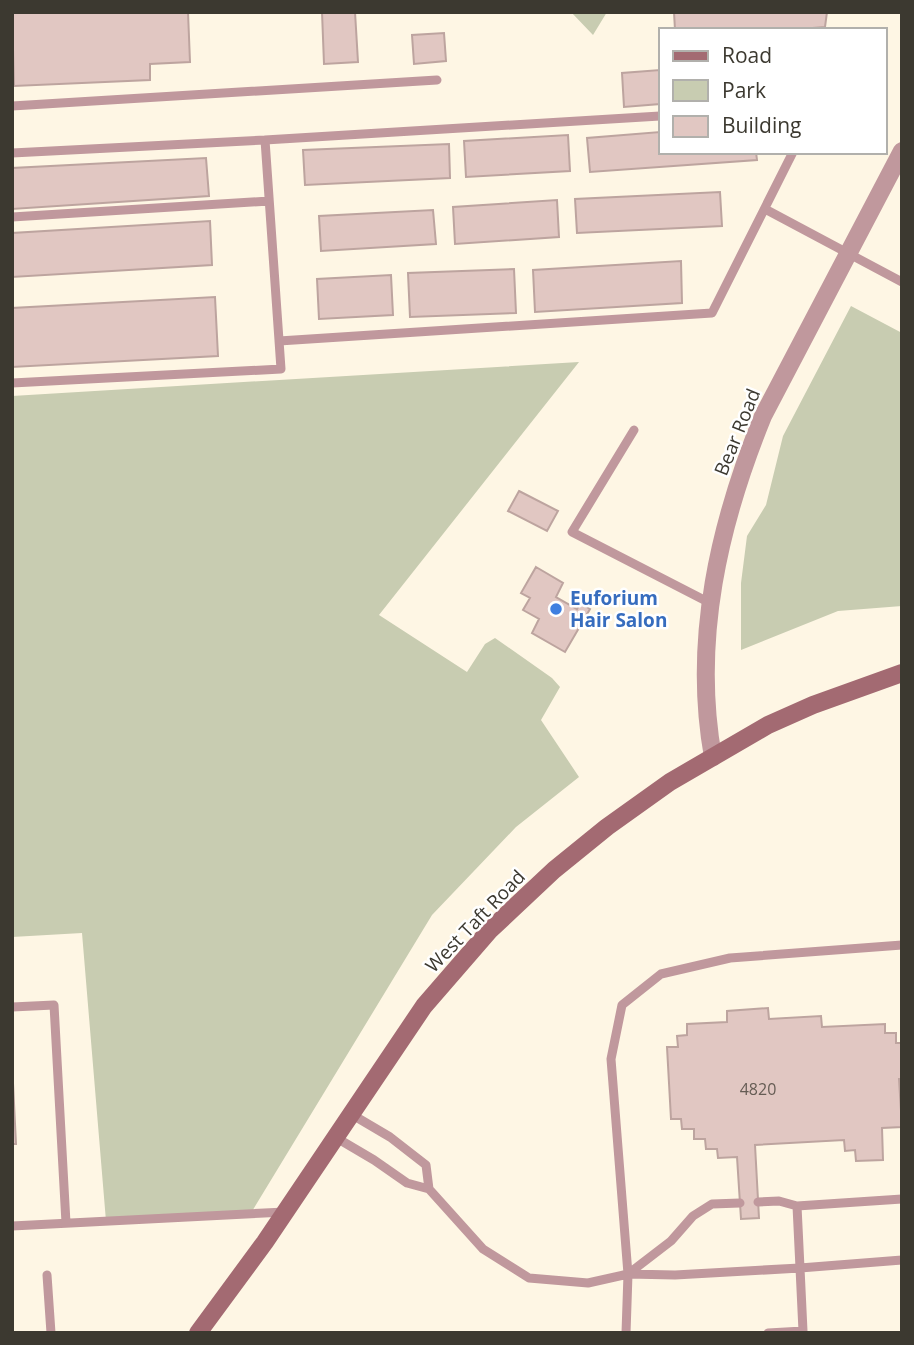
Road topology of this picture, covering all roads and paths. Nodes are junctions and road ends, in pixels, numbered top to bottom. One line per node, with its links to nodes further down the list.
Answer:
1 (437, 80): 2 (lane)
2 (12, 106)
3 (659, 116): 4 (lane)
4 (265, 141): 6 (lane); 8 (lane)
5 (902, 151): 11 (street, Bear Road)
6 (12, 153)
7 (792, 154): 9 (lane)
8 (269, 201): 10 (lane); 13 (lane)
9 (765, 209): 11 (lane); 13 (lane)
10 (12, 216)
11 (848, 254): 12 (lane); 16 (street, Bear Road)
12 (902, 282)
13 (279, 341): 14 (lane)
14 (12, 383)
15 (634, 430): 16 (lane)
16 (709, 603): 18 (street, Bear Road)
17 (902, 673): 18 (main road, West Taft Road)
18 (713, 757): 21 (main road, West Taft Road)
19 (902, 945): 33 (lane)
20 (12, 1007): 29 (lane)
21 (351, 1114): 22 (main road, West Taft Road); 23 (lane)
22 (335, 1138): 23 (lane); 28 (main road, West Taft Road)
23 (429, 1189): 33 (lane)
24 (902, 1199): 27 (lane)
25 (758, 1202): 27 (lane)
26 (740, 1203): 33 (lane)
27 (797, 1206): 32 (lane)
28 (285, 1212): 29 (lane); 36 (main road, West Taft Road)
29 (66, 1223): 30 (lane)
30 (12, 1226)
31 (902, 1260): 32 (lane)
32 (800, 1268): 33 (lane); 38 (lane)
33 (628, 1274): 37 (lane)
34 (47, 1275): 35 (lane)
35 (51, 1333)
36 (198, 1333)
37 (626, 1333)
38 (768, 1333)

